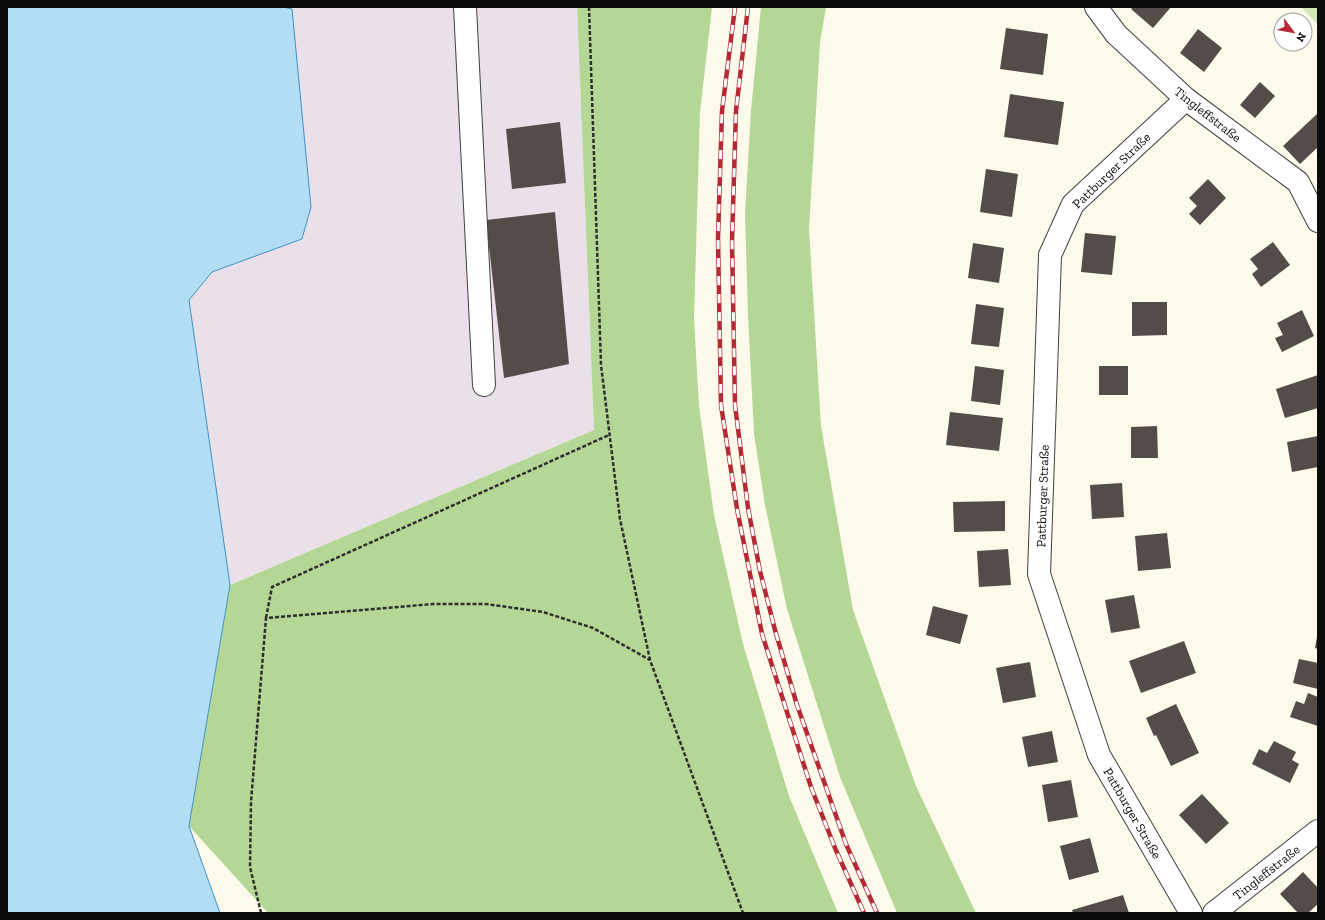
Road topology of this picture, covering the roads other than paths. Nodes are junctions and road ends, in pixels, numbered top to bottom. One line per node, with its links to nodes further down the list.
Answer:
1 (465, 7): 5 (street)
2 (1096, 7): 3 (street, Tingleffstraße)
3 (1186, 99): 4 (street, Tingleffstraße); 7 (street, Pattburger Straße)
4 (1318, 221)
5 (484, 385)
6 (1318, 831): 8 (street, Tingleffstraße)
7 (1192, 913)
8 (1214, 913)

